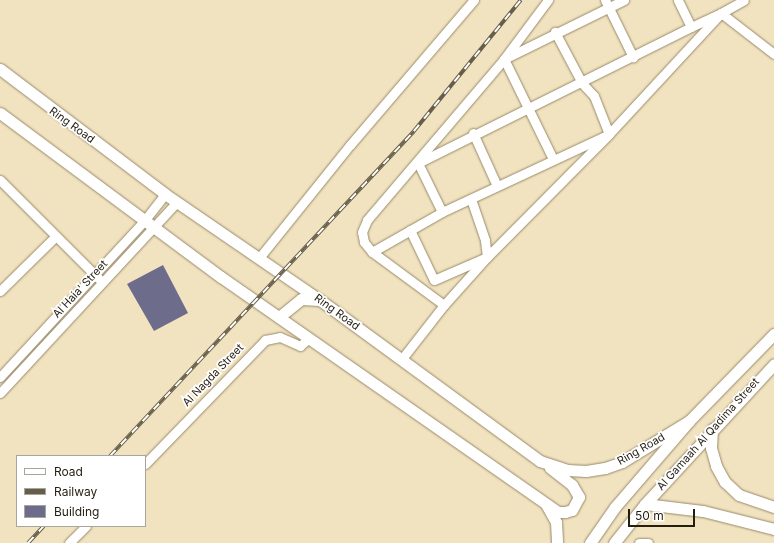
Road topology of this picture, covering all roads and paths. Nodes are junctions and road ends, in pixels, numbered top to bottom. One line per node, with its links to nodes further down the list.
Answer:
1 (474, 0): 33 (street)
2 (548, 0): 12 (street)
3 (624, 0): 6 (street)
4 (678, 0): 8 (street)
5 (744, 0): 7 (street)
6 (607, 4): 9 (street); 11 (street)
7 (721, 13): 8 (street); 10 (street); 18 (street)
8 (691, 27): 11 (street)
9 (555, 32): 12 (street); 14 (street)
10 (773, 51)
11 (633, 57): 14 (street)
12 (504, 59): 15 (street); 20 (street)
13 (0, 69): 23 (main road, Ring Road)
14 (582, 83): 15 (street); 18 (street)
15 (527, 108): 17 (street); 19 (street)
16 (0, 113): 27 (main road)
17 (474, 133): 20 (street); 22 (street)
18 (609, 134): 19 (street); 32 (street)
19 (553, 159): 22 (street)
20 (418, 163): 26 (street); 31 (street)
21 (0, 180): 30 (street)
22 (497, 186): 24 (street)
23 (165, 194): 25 (main road, Ring Road); 27 (street, Al Haia' Street)
24 (470, 199): 26 (street); 32 (street)
25 (177, 202): 28 (street, Al Haia' Street); 33 (main road, Ring Road)
26 (442, 212): 29 (street)
27 (144, 221): 28 (main road); 34 (street, Al Haia' Street)
28 (154, 228): 36 (street, Al Haia' Street); 41 (main road)
29 (410, 230): 31 (street); 35 (street)
30 (56, 236): 34 (street); 38 (street)
31 (372, 252): 37 (street)
32 (488, 257): 35 (street); 40 (street)
33 (259, 258): 39 (main road, Ring Road)
34 (95, 274): 36 (street); 46 (street, Al Haia' Street)
35 (434, 280): 37 (street)
36 (102, 282): 47 (street, Al Haia' Street)
37 (425, 291): 40 (street)
38 (0, 292)
39 (320, 300): 41 (main road); 44 (main road, Ring Road)
40 (444, 305): 44 (street)
41 (279, 317): 43 (main road)
42 (774, 334): 48 (main road, Al Gamaah Al Qadima Street)
43 (309, 338): 51 (street, Al Nagda Street); 52 (main road)
44 (402, 360): 50 (main road, Ring Road)
45 (774, 364): 49 (main road, Al Gamaah Al Qadima Street)
46 (0, 377)
47 (0, 393)
48 (689, 421): 50 (main road, Ring Road); 59 (main road, Al Gamaah Al Qadima Street)
49 (712, 429): 53 (main road, Al Gamaah Al Qadima Street); 54 (main road)
50 (540, 461): 52 (main road)
51 (146, 463)
52 (546, 504): 58 (main road)
53 (645, 504): 56 (main road); 60 (main road, Al Gamaah Al Qadima Street)
54 (774, 508)
55 (85, 527): 57 (street)
56 (774, 529)
57 (69, 543)
58 (557, 543)
59 (590, 543)
60 (614, 543)
61 (639, 543): 62 (street)
62 (648, 543)

